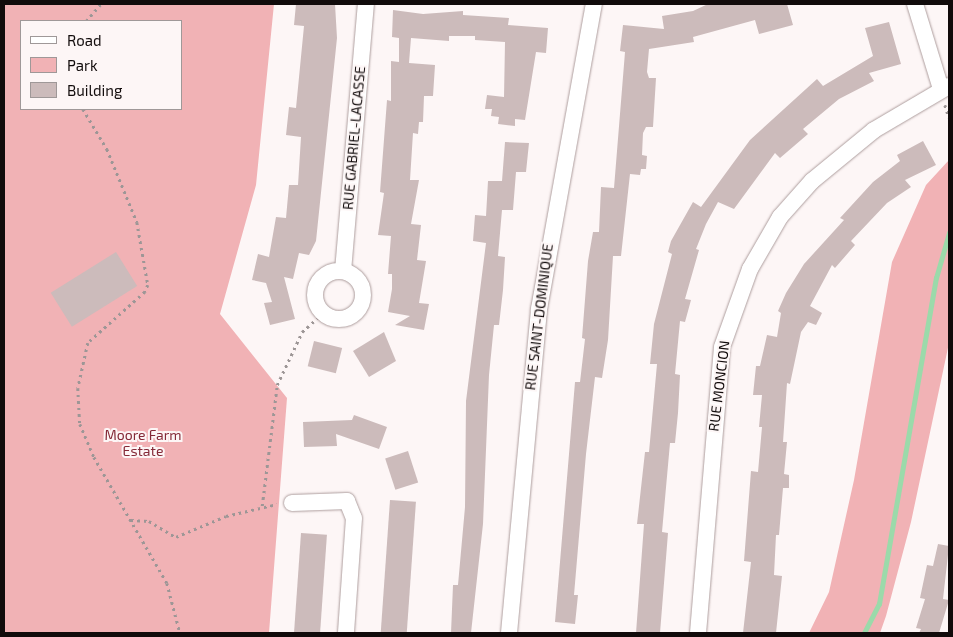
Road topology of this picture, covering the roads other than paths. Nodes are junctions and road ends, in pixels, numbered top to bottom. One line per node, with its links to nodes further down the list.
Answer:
1 (366, 4): 5 (street, RUE GABRIEL-LACASSE)
2 (594, 4): 8 (street, RUE SAINT-DOMINIQUE)
3 (915, 4): 4 (street)
4 (945, 88): 9 (street, RUE MONCION)
5 (343, 271): 5 (street)
6 (292, 503): 7 (street)
7 (346, 633)
8 (509, 633)
9 (698, 633)

